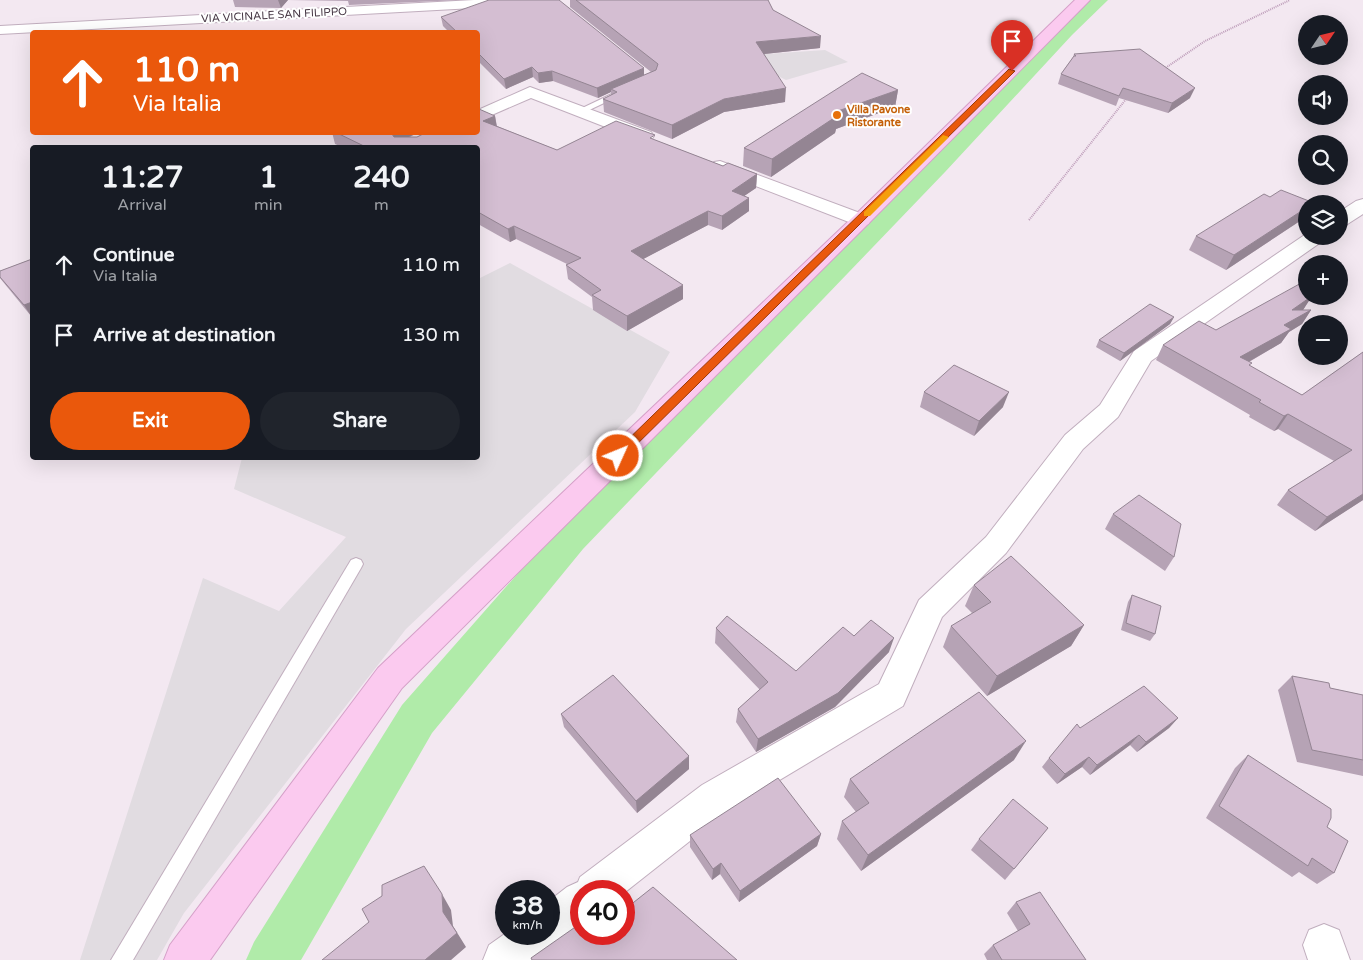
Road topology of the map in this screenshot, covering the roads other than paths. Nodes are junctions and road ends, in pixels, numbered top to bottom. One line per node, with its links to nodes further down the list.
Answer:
1 (1083, 0): 11 (street)
2 (554, 1): 3 (street, VIA VICINALE SAN FILIPPO)
3 (0, 30)
4 (626, 91): 5 (lane)
5 (580, 111): 6 (street); 7 (street)
6 (480, 115)
7 (662, 143)
8 (707, 160): 11 (street)
9 (1363, 205): 10 (street)
10 (1348, 215)
11 (860, 220): 19 (street)
12 (1304, 245): 14 (street)
13 (356, 564): 18 (lane)
14 (608, 880)
15 (570, 910): 16 (street)
16 (560, 917)
17 (524, 945): 20 (street)
18 (121, 960)
19 (185, 960)
20 (504, 960)

